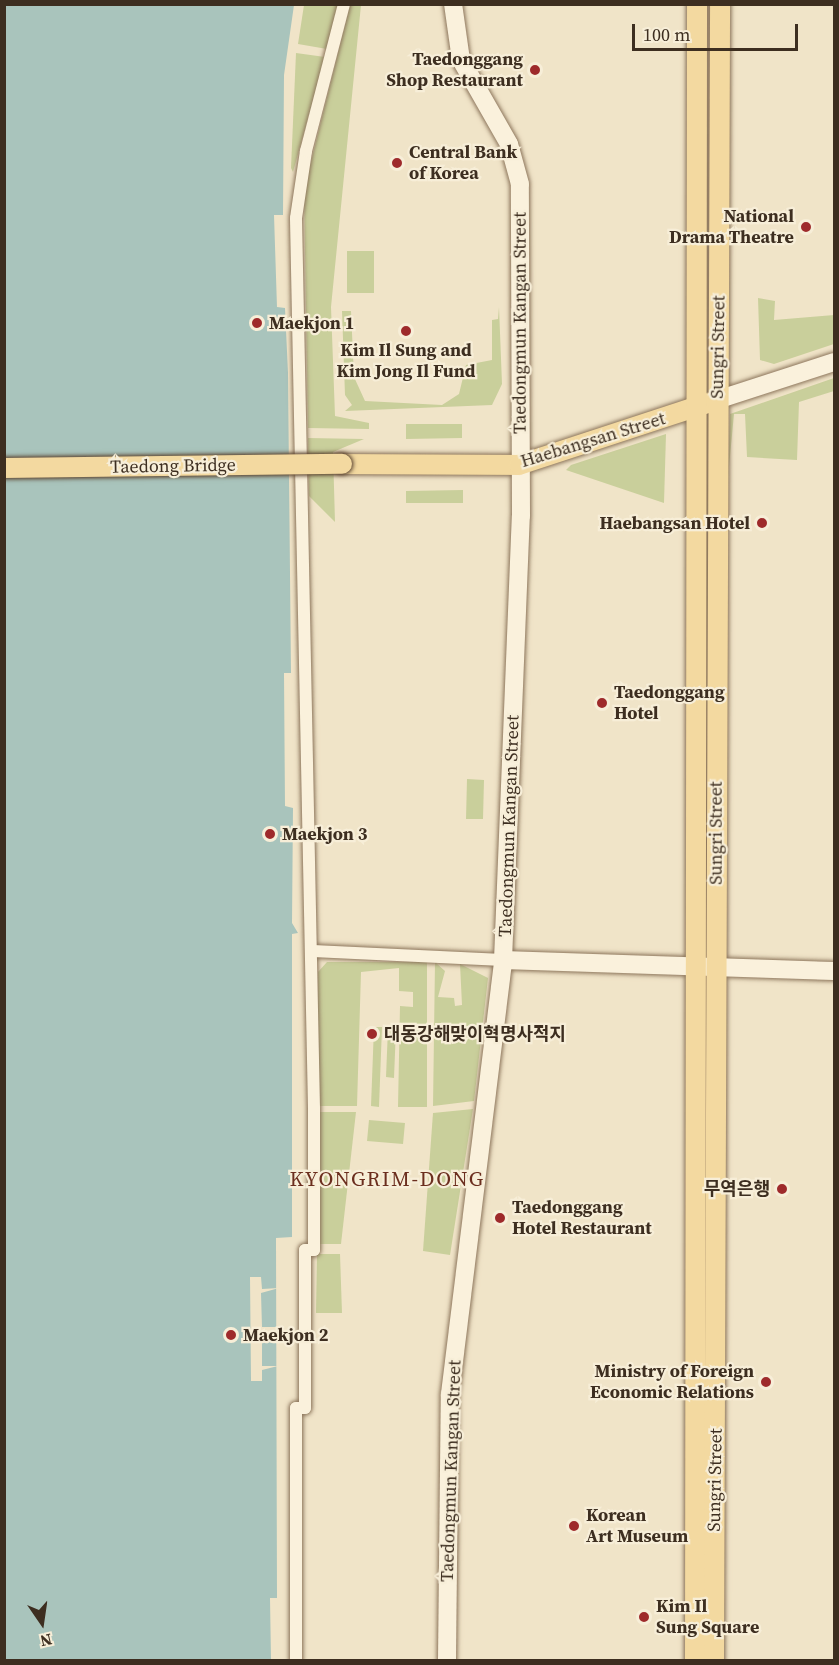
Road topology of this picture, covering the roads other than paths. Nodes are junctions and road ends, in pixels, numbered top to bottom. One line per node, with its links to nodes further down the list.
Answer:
1 (344, 4): 11 (street)
2 (453, 4): 9 (street, Taedongmun Kangan Street)
3 (697, 4): 7 (main road, Sungri Street)
4 (720, 4): 6 (main road, Sungri Street)
5 (834, 362): 6 (street, Haebangsan Street)
6 (717, 400): 7 (main road, Haebangsan Street); 14 (main road, Sungri Street)
7 (698, 406): 9 (main road, Haebangsan Street); 13 (main road, Sungri Street)
8 (342, 464): 9 (main road, Haebangsan Street); 10 (main road, Taedong Bridge, bridge)
9 (519, 465): 12 (street, Taedongmun Kangan Street)
10 (4, 468)
11 (313, 951): 12 (street); 16 (street)
12 (504, 960): 13 (street); 17 (street, Taedongmun Kangan Street)
13 (696, 967): 14 (street); 18 (main road, Sungri Street)
14 (716, 968): 15 (street); 19 (main road, Sungri Street)
15 (834, 971)
16 (296, 1660)
17 (447, 1660)
18 (695, 1660)
19 (714, 1660)

